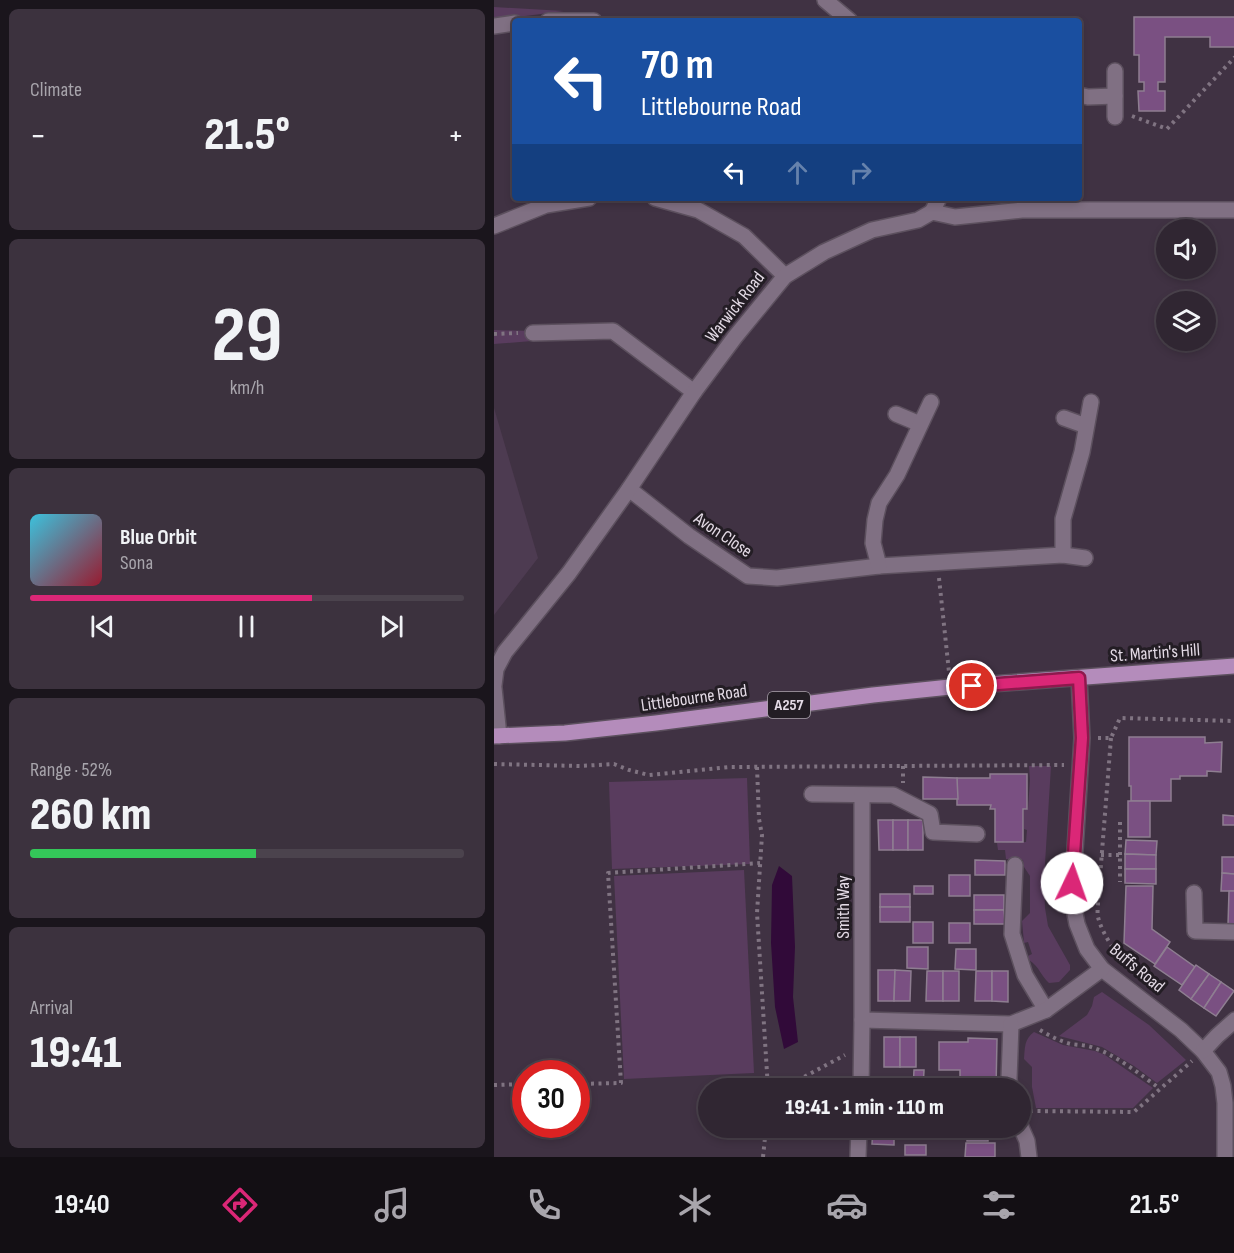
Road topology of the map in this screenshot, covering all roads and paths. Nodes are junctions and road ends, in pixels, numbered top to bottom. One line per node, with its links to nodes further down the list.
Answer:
1 (825, 0): 2 (street)
2 (840, 18)
3 (512, 23): 4 (street)
4 (494, 26)
5 (1235, 57): 8 (path)
6 (1115, 71): 8 (street)
7 (1082, 96): 8 (street)
8 (1115, 107)
9 (571, 201): 14 (street)
10 (666, 201): 15 (street)
11 (938, 201): 13 (street)
12 (1235, 210): 13 (street)
13 (932, 212): 15 (street, Warwick Road)
14 (494, 226)
15 (785, 276): 17 (street, Warwick Road)
16 (533, 333): 17 (street)
17 (694, 392): 24 (street, Warwick Road)
18 (931, 402): 22 (street)
19 (1091, 402): 23 (street)
20 (896, 414): 22 (street)
21 (1064, 418): 23 (street)
22 (920, 424): 28 (street)
23 (1086, 426): 25 (street)
24 (629, 489): 28 (street, Avon Close); 31 (street, Warwick Road)
25 (1063, 555): 26 (street, Avon Close); 27 (street, Avon Close)
26 (1085, 558)
27 (937, 562): 28 (street, Avon Close); 32 (path)
28 (880, 566)
29 (1235, 666): 30 (main road, St. Martin's Hill / A257)
30 (1079, 678): 32 (main road, Littlebourne Road / A257); 35 (street, Buffs Road)
31 (494, 687): 34 (street, Warwick Road)
32 (950, 687): 34 (main road, Littlebourne Road / A257)
33 (1235, 721): 36 (path)
34 (497, 736)
35 (1082, 738): 36 (path); 38 (street, Buffs Road)
36 (1111, 738): 44 (path)
37 (494, 764): 39 (path)
38 (1080, 765): 39 (path); 52 (street, Buffs Road)
39 (757, 767): 46 (path)
40 (812, 794): 41 (street)
41 (862, 795): 43 (street); 54 (street, Smith Way)
42 (1120, 821): 45 (path)
43 (977, 834)
44 (1101, 855): 45 (path); 51 (path)
45 (1120, 855): 48 (path)
46 (761, 863): 59 (path); 64 (path)
47 (1015, 865): 53 (street)
48 (1120, 882)
49 (1194, 893): 50 (street)
50 (1235, 932)
51 (1127, 965)
52 (1102, 969): 53 (street); 57 (street, Buffs Road)
53 (1046, 1010): 56 (street)
54 (862, 1020): 56 (street); 61 (street, Smith Way)
55 (1235, 1020): 57 (street)
56 (1017, 1021): 62 (street); 66 (path)
57 (1203, 1051): 66 (path); 74 (street, Buffs Road)
58 (835, 1061): 60 (path)
59 (767, 1078)
60 (802, 1078)
61 (860, 1078)
62 (1009, 1078)
63 (512, 1084): 65 (path)
64 (590, 1084)
65 (494, 1085)
66 (1159, 1088): 67 (path)
67 (1031, 1111)
68 (765, 1138): 71 (path)
69 (859, 1138): 72 (street)
70 (1026, 1138): 73 (street)
71 (763, 1157)
72 (858, 1157)
73 (1029, 1157)
74 (1224, 1157)

